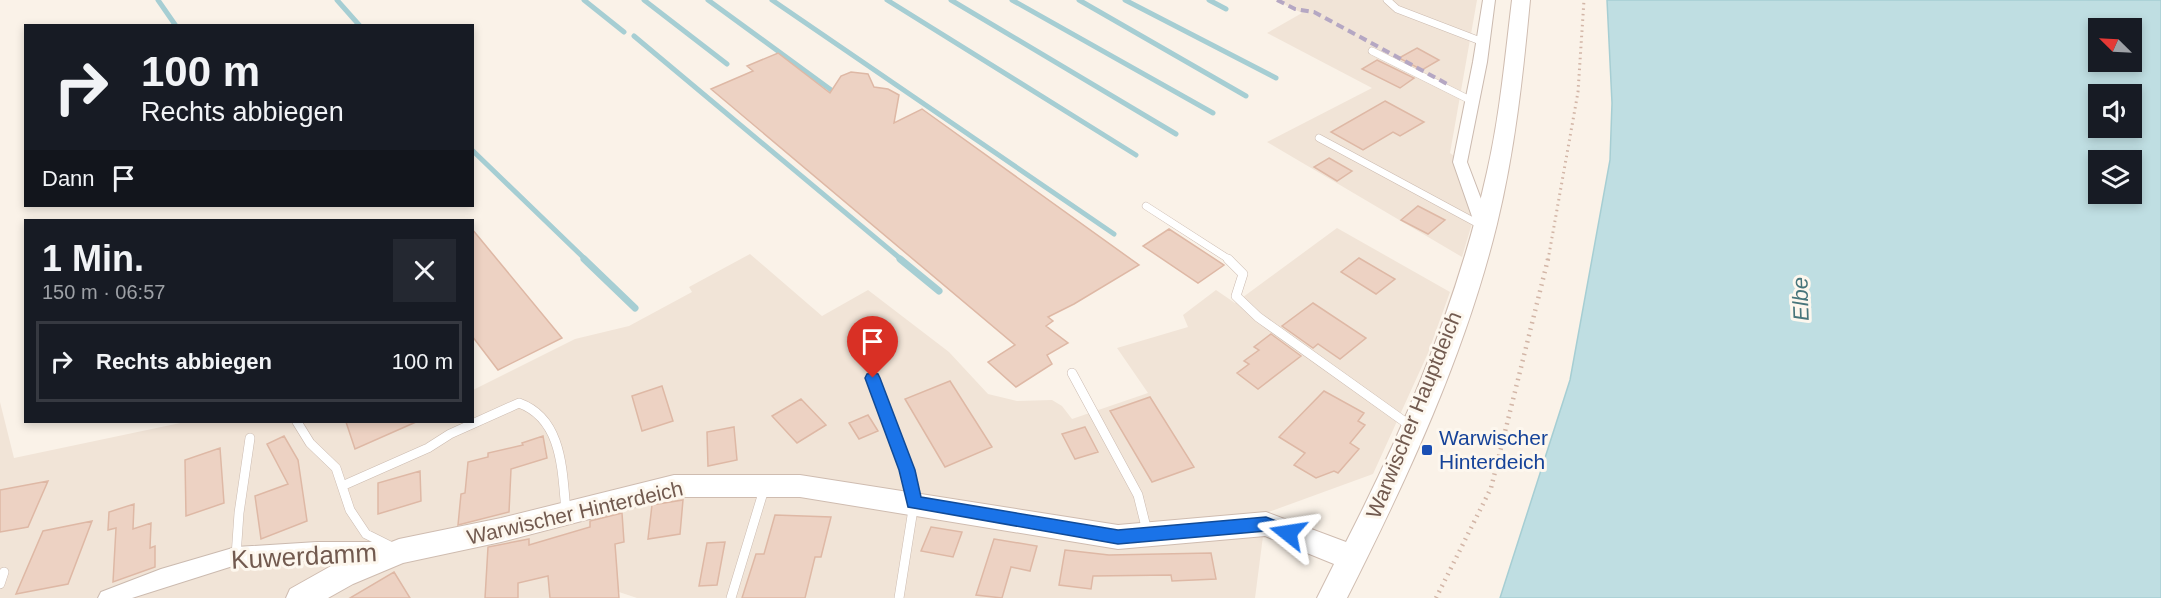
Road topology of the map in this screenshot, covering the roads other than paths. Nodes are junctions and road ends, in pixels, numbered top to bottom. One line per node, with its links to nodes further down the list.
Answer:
1 (1387, 0): 4 (lane)
2 (1489, 0): 4 (street)
3 (1521, 0): 9 (street, Warwischer Hauptdeich)
4 (1483, 42): 6 (street)
5 (1372, 51): 6 (lane)
6 (1472, 100): 9 (street)
7 (1319, 138): 9 (lane)
8 (1146, 206): 13 (lane)
9 (1484, 228): 13 (street, Warwischer Hauptdeich)
10 (1072, 373): 19 (lane)
11 (873, 378): 17 (lane)
12 (298, 423): 15 (lane)
13 (1413, 428): 22 (street, Warwischer Hauptdeich)
14 (250, 438): 21 (lane)
15 (342, 486): 18 (lane); 20 (lane)
16 (765, 486): 17 (street, Warwischer Hinterdeich); 18 (street, Warwischer Hinterdeich); 25 (lane)
17 (914, 503): 19 (street, Warwischer Hinterdeich); 26 (lane)
18 (567, 514): 20 (street, Warwischer Hinterdeich)
19 (1148, 534): 22 (street, Warwischer Hinterdeich)
20 (399, 551): 21 (street, Kuwerdamm); 24 (street, Warwischer Hinterdeich)
21 (236, 556): 23 (street, Kuwerdamm)
22 (1353, 558): 27 (street, Warwischer Hauptdeich)
23 (108, 598)
24 (301, 598)
25 (731, 598)
26 (899, 598)
27 (1332, 598)

